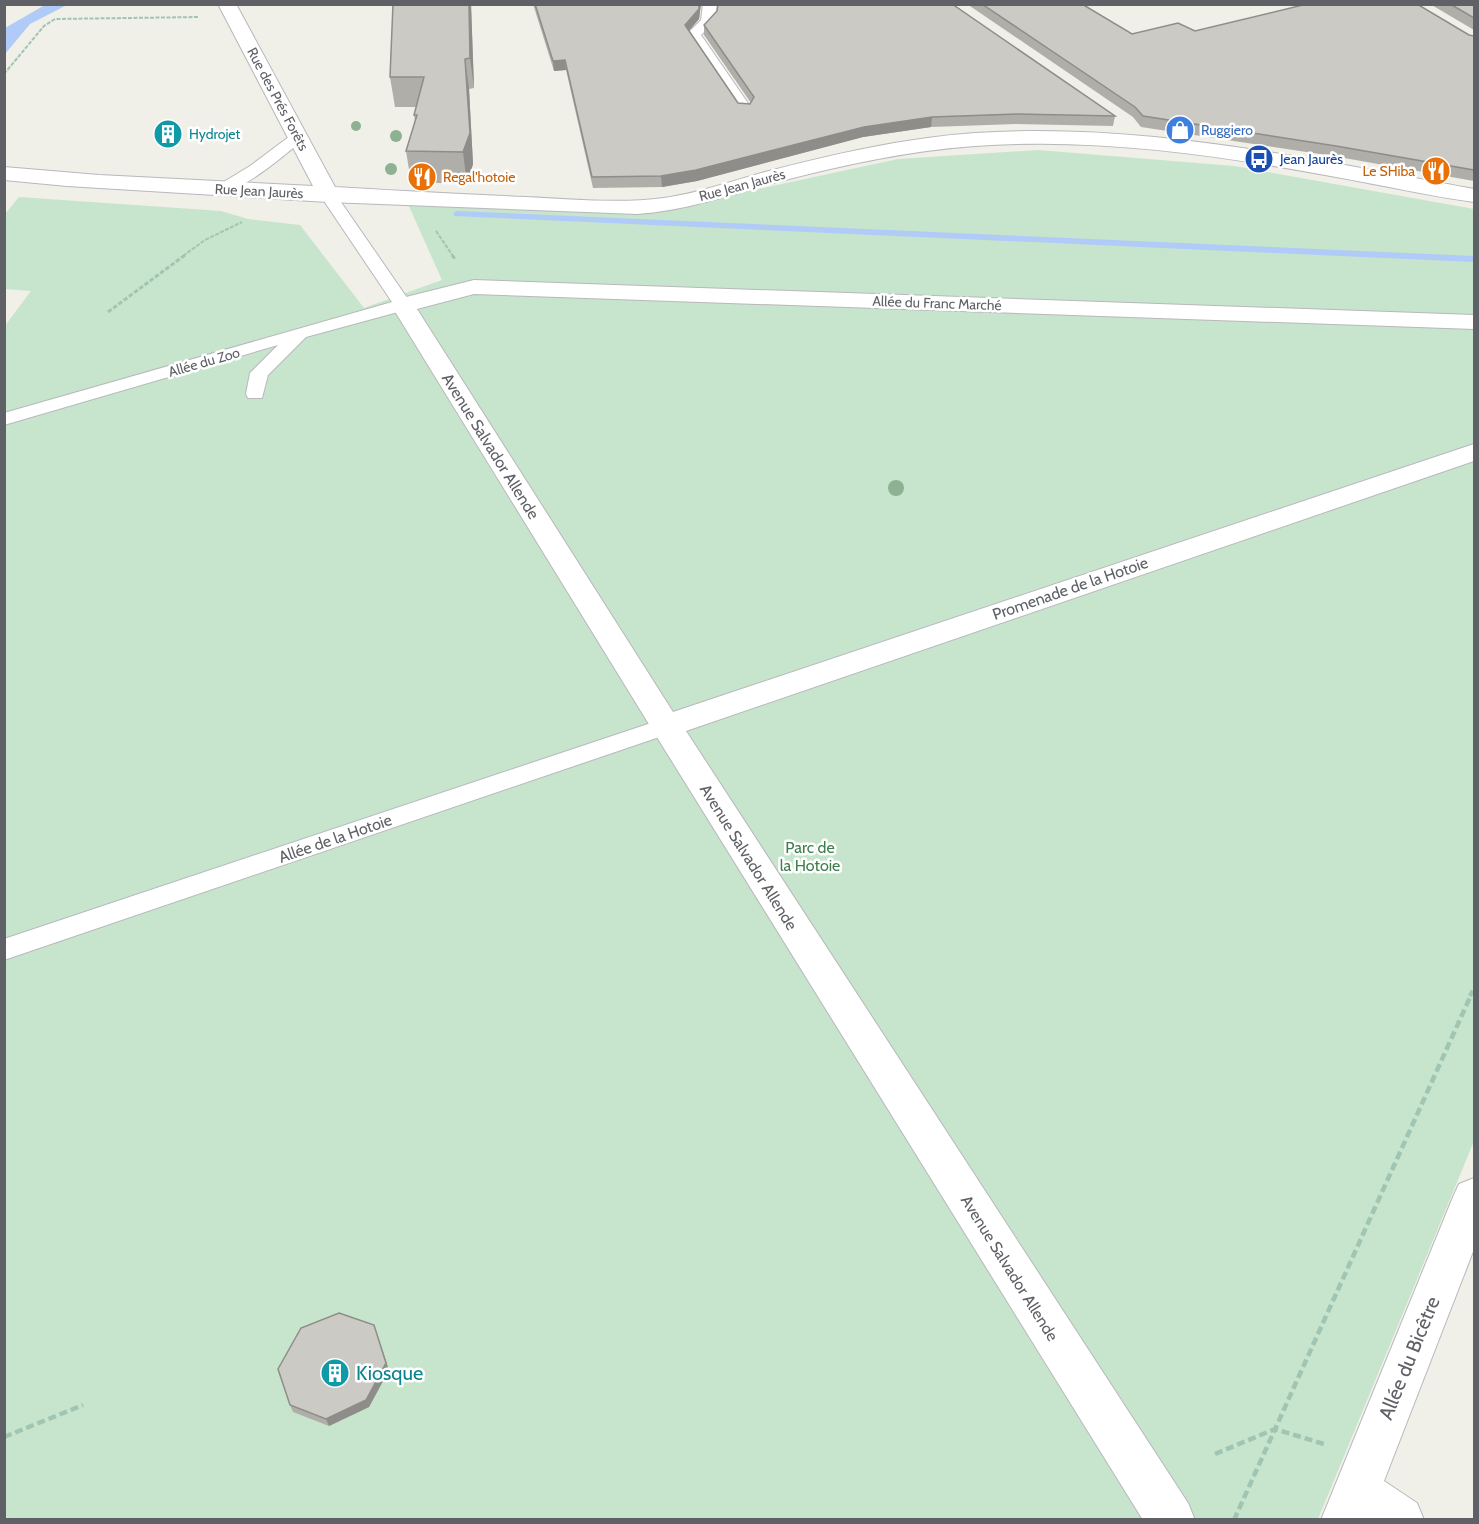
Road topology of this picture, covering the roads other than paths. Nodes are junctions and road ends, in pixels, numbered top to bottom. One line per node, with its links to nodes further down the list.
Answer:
1 (710, 4): 3 (lane)
2 (228, 7): 4 (street, Rue des Prés Forêts)
3 (745, 109)
4 (299, 136): 6 (lane); 7 (street, Rue des Prés Forêts)
5 (4, 173): 6 (street, Rue Jean Jaurès)
6 (223, 189): 7 (street, Rue Jean Jaurès)
7 (328, 195): 8 (street, Rue Jean Jaurès); 9 (lane, Avenue Salvador Allende)
8 (1474, 196)
9 (403, 305): 10 (street, Allée du Franc Marché); 11 (lane, Allée du Zoo); 15 (street, Avenue Salvador Allende)
10 (1474, 322)
11 (298, 335): 12 (lane); 13 (lane, Allée du Zoo)
12 (255, 394)
13 (4, 419)
14 (1474, 452): 15 (street, Promenade de la Hotoie)
15 (666, 726): 16 (lane, Allée de la Hotoie); 19 (street, Avenue Salvador Allende)
16 (4, 950)
17 (1474, 1197): 18 (street, Allée du Bicêtre)
18 (1351, 1505): 20 (street)
19 (1171, 1520)
20 (1400, 1520)

